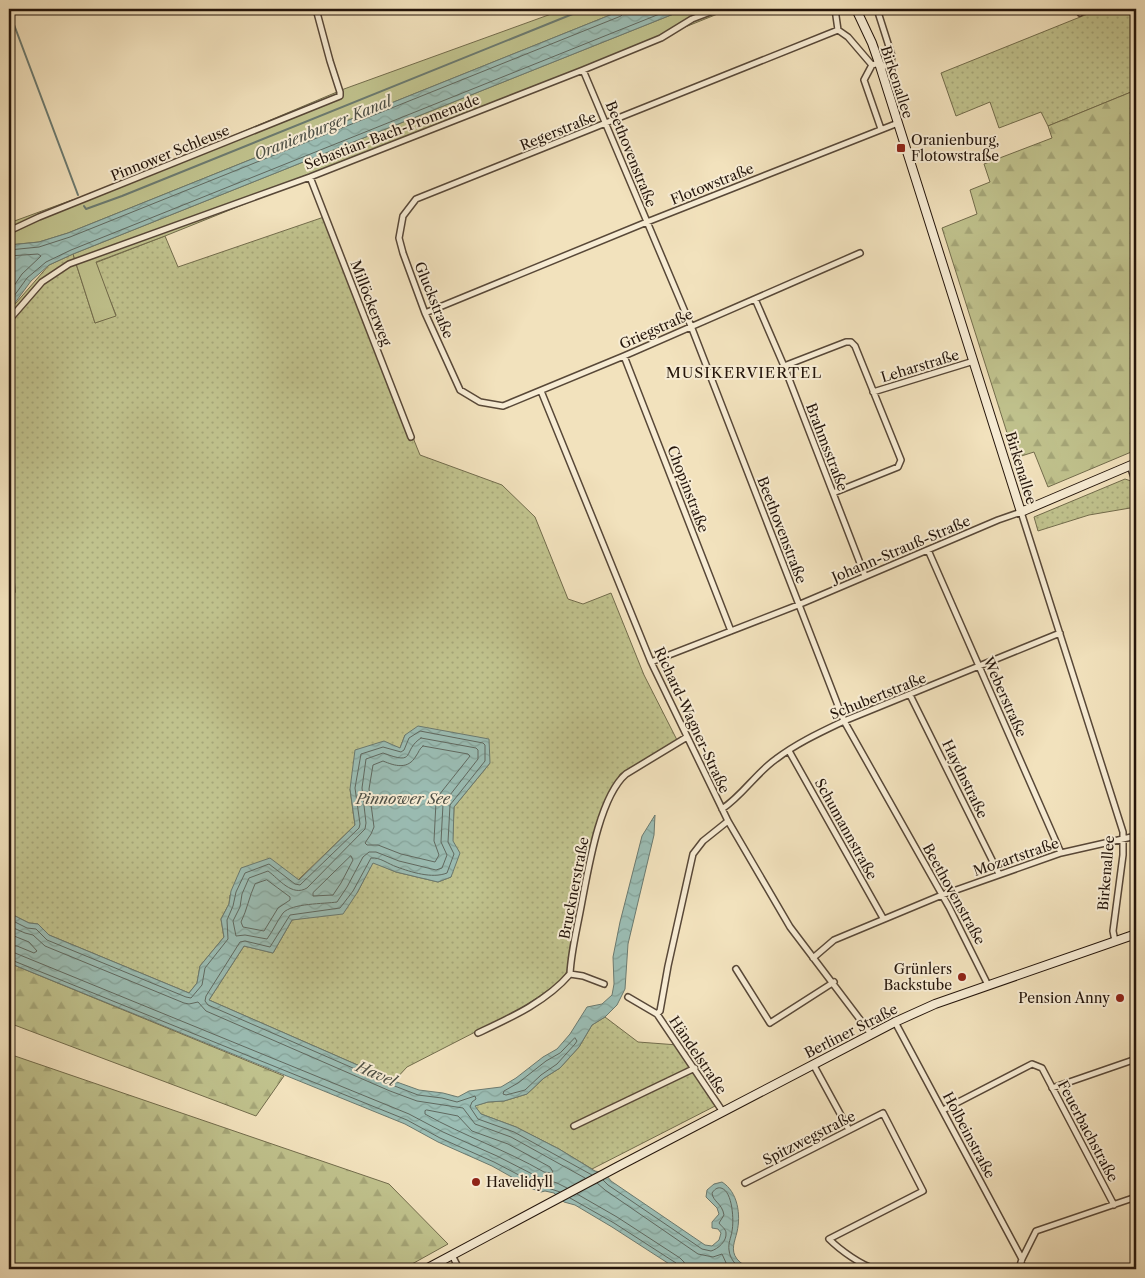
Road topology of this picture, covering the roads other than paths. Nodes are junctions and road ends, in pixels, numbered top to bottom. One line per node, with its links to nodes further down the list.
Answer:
1 (316, 9): 15 (street, Pinnower Schleuse)
2 (718, 9): 8 (street, Sebastian-Bach-Promenade)
3 (835, 9): 6 (street)
4 (856, 9): 7 (main road, Birkenallee)
5 (877, 9): 7 (street)
6 (838, 30): 7 (street); 9 (street, Regerstraße)
7 (877, 65): 10 (main road, Birkenallee); 11 (street)
8 (583, 70): 9 (street, Beethovenstraße); 12 (street, Sebastian-Bach-Promenade)
9 (607, 123): 13 (street, Regerstraße); 14 (street, Beethovenstraße)
10 (898, 123): 11 (street, Flotowstraße); 22 (main road, Birkenallee)
11 (882, 129): 14 (street, Flotowstraße)
12 (310, 177): 19 (street, Sebastian-Bach-Promenade); 27 (street, Millöckerweg)
13 (403, 216): 18 (street, Gluckstraße)
14 (647, 222): 18 (street, Flotowstraße); 20 (street, Beethovenstraße)
15 (9, 231)
16 (860, 253): 17 (street, Griegstraße)
17 (755, 299): 20 (street, Griegstraße); 23 (street, Brahmsstraße)
18 (425, 313): 24 (street, Gluckstraße)
19 (9, 320)
20 (691, 326): 21 (street, Griegstraße); 34 (street, Beethovenstraße)
21 (624, 356): 25 (street, Griegstraße); 35 (street, Chopinstraße)
22 (974, 361): 26 (street, Leharstraße); 31 (main road, Birkenallee)
23 (784, 366): 26 (street); 30 (street, Brahmsstraße)
24 (460, 390): 25 (street, Griegstraße)
25 (541, 391): 37 (street, Richard-Wagner-Straße)
26 (873, 392): 30 (street)
27 (411, 437)
28 (1133, 465): 29 (street); 31 (main road)
29 (1136, 483)
30 (833, 493): 33 (street, Brahmsstraße)
31 (1021, 512): 32 (street, Johann-Strauß-Straße); 36 (street, Birkenallee)
32 (928, 550): 33 (street, Johann-Strauß-Straße); 38 (street, Weberstraße)
33 (866, 576): 34 (street, Johann-Strauß-Straße)
34 (798, 604): 35 (street, Johann-Strauß-Straße); 40 (street, Beethovenstraße)
35 (730, 630): 37 (street, Johann-Strauß-Straße)
36 (1060, 633): 38 (street, Schubertstraße); 46 (street, Birkenallee)
37 (651, 662): 41 (street, Richard-Wagner-Straße)
38 (980, 667): 39 (street, Schubertstraße); 47 (street, Weberstraße)
39 (910, 695): 40 (street, Schubertstraße); 48 (street, Haydnstraße)
40 (844, 721): 42 (street, Schubertstraße); 49 (street, Beethovenstraße)
41 (687, 738): 43 (street, Richard-Wagner-Straße); 55 (street, Brucknerstraße)
42 (789, 751): 43 (street, Schubertstraße); 50 (street, Schumannstraße)
43 (722, 809): 44 (street, Richard-Wagner-Straße)
44 (728, 822): 53 (street, Richard-Wagner-Straße); 60 (street)
45 (1136, 836): 46 (street, Mozartstraße)
46 (1123, 839): 47 (street, Mozartstraße); 52 (street, Birkenallee)
47 (1062, 853): 48 (street, Mozartstraße)
48 (999, 874): 49 (street, Mozartstraße)
49 (942, 895): 50 (street, Mozartstraße); 58 (street, Beethovenstraße)
50 (883, 918): 53 (street, Mozartstraße)
51 (1136, 934): 52 (main road, Berliner Straße)
52 (1115, 941): 58 (main road, Berliner Straße)
53 (813, 958): 56 (street, Richard-Wagner-Straße)
54 (736, 969): 56 (street)
55 (570, 974): 57 (street); 62 (street)
56 (834, 982): 63 (street, Richard-Wagner-Straße)
57 (604, 984)
58 (988, 985): 61 (main road, Berliner Straße)
59 (628, 997): 60 (street, Händelstraße)
60 (657, 1014): 66 (street, Händelstraße)
61 (895, 1022): 63 (main road, Berliner Straße); 68 (street, Holbeinstraße)
62 (478, 1033)
63 (871, 1034): 65 (main road, Berliner Straße)
64 (1136, 1058): 67 (street)
65 (813, 1064): 69 (main road, Berliner Straße); 71 (street)
66 (695, 1068): 69 (street, Händelstraße); 70 (street)
67 (1052, 1088): 68 (street, Feuerbachstraße); 74 (street, Feuerbachstraße)
68 (943, 1110): 76 (street, Holbeinstraße)
69 (723, 1112): 75 (main road, Berliner Straße)
70 (574, 1126)
71 (849, 1130): 72 (street, Spitzwegstraße); 79 (street, Spitzwegstraße)
72 (745, 1183)
73 (1136, 1197): 74 (street)
74 (1114, 1205): 76 (street)
75 (452, 1255): 77 (main road, Berliner Straße); 78 (street)
76 (1022, 1259): 80 (street)
77 (426, 1269)
78 (459, 1269)
79 (876, 1269)
80 (1019, 1269)

